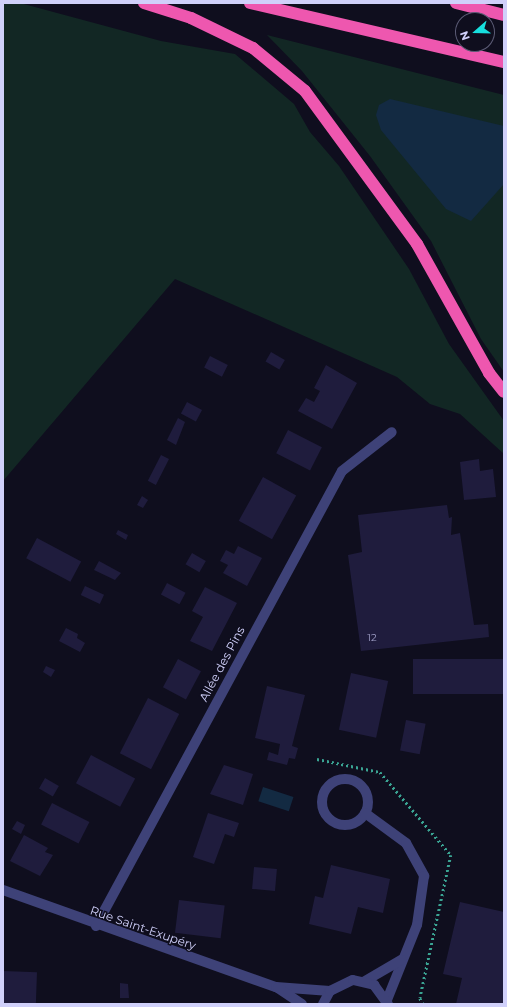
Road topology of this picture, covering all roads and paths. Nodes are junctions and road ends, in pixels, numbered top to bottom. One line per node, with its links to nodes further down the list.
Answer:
1 (144, 3): 6 (highway)
2 (250, 3): 5 (highway)
3 (456, 3): 4 (highway)
4 (504, 15)
5 (504, 62)
6 (504, 392)
7 (392, 432): 10 (street, Allée des Pins)
8 (365, 813): 8 (street); 11 (street)
9 (3, 890): 10 (street, Rue Saint-Exupéry)
10 (96, 926): 13 (street, Rue Saint-Exupéry)
11 (402, 959): 12 (street); 15 (street)
12 (365, 981): 14 (street); 15 (street)
13 (276, 987): 14 (street, Rue Saint-Exupéry); 16 (street, Rue Saint-Exupéry)
14 (330, 991): 17 (street)
15 (387, 1002)
16 (302, 1004)
17 (323, 1004)

